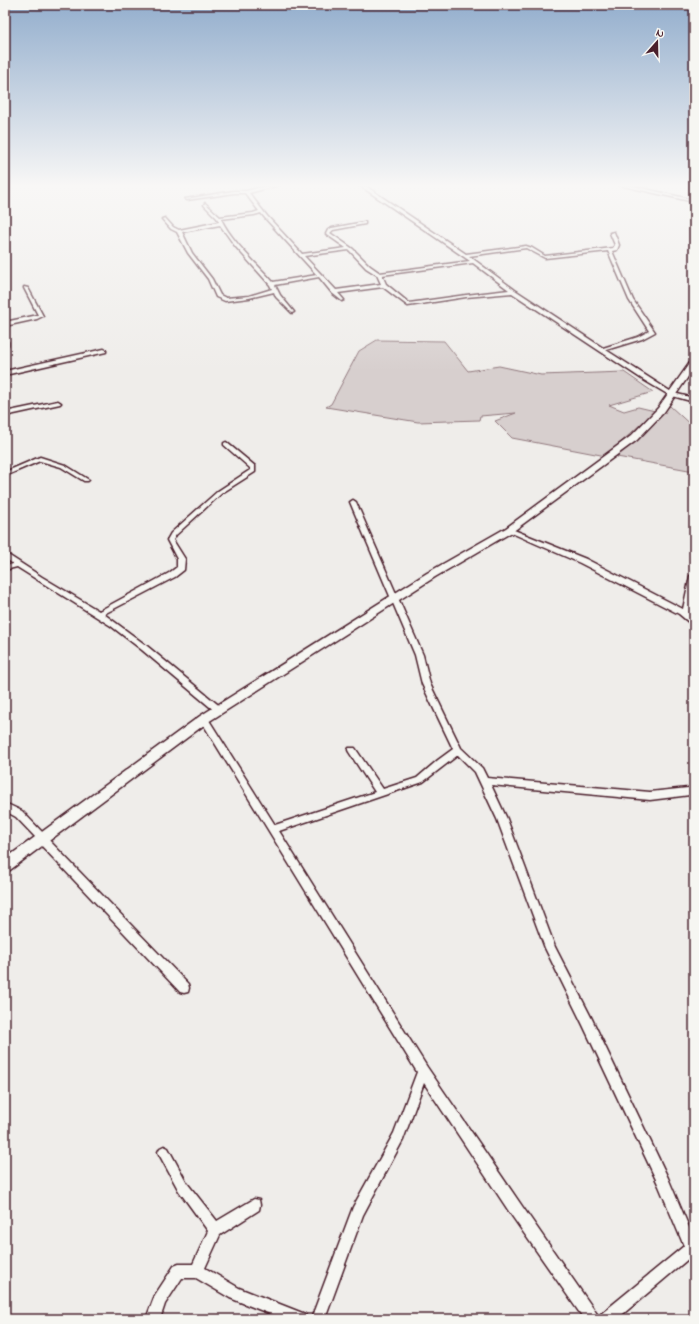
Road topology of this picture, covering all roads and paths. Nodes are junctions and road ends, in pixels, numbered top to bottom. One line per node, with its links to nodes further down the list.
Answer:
1 (187, 247): 17 (street)
2 (239, 247): 14 (street)
3 (295, 247): 9 (street)
4 (346, 247): 7 (street)
5 (453, 247): 10 (street)
6 (617, 247): 8 (street)
7 (349, 249): 9 (street); 12 (street)
8 (610, 249): 10 (street); 23 (street)
9 (302, 255): 13 (street)
10 (465, 255): 11 (street)
11 (474, 262): 12 (street); 18 (street)
12 (379, 274): 15 (street)
13 (319, 276): 14 (street); 19 (street)
14 (272, 284): 17 (street)
15 (384, 285): 18 (street); 19 (street)
16 (26, 288): 22 (street)
17 (275, 290): 21 (street)
18 (513, 291): 23 (street)
19 (334, 292): 20 (street)
20 (342, 300)
21 (292, 312)
22 (5, 324)
23 (602, 350): 27 (street)
24 (104, 351): 26 (street)
25 (694, 363): 27 (street)
26 (5, 373)
27 (671, 394): 28 (street); 35 (street)
28 (694, 400)
29 (58, 403): 30 (street)
30 (5, 414)
31 (226, 444): 41 (street)
32 (5, 474): 33 (street)
33 (86, 480)
34 (353, 502): 40 (street)
35 (509, 530): 40 (street); 42 (street)
36 (5, 555): 37 (street)
37 (18, 565): 38 (street); 41 (street)
38 (5, 568)
39 (694, 576): 42 (street)
40 (395, 598): 44 (street); 47 (street)
41 (99, 614): 44 (street)
42 (684, 615): 43 (street)
43 (694, 622)
44 (219, 710): 45 (street)
45 (204, 719): 52 (street); 53 (street)
46 (352, 750): 50 (street)
47 (458, 750): 48 (street); 50 (street)
48 (484, 781): 49 (street); 65 (street)
49 (694, 789)
50 (380, 793): 52 (street)
51 (5, 807): 53 (street)
52 (272, 830): 56 (street)
53 (42, 839): 54 (street); 55 (street)
54 (5, 866)
55 (184, 988)
56 (423, 1071): 63 (street); 64 (street)
57 (164, 1152): 59 (street)
58 (254, 1206): 59 (street)
59 (214, 1230): 60 (street)
60 (197, 1271): 61 (street); 62 (street)
61 (153, 1319)
62 (300, 1319)
63 (318, 1319)
64 (592, 1319)
65 (606, 1319)

